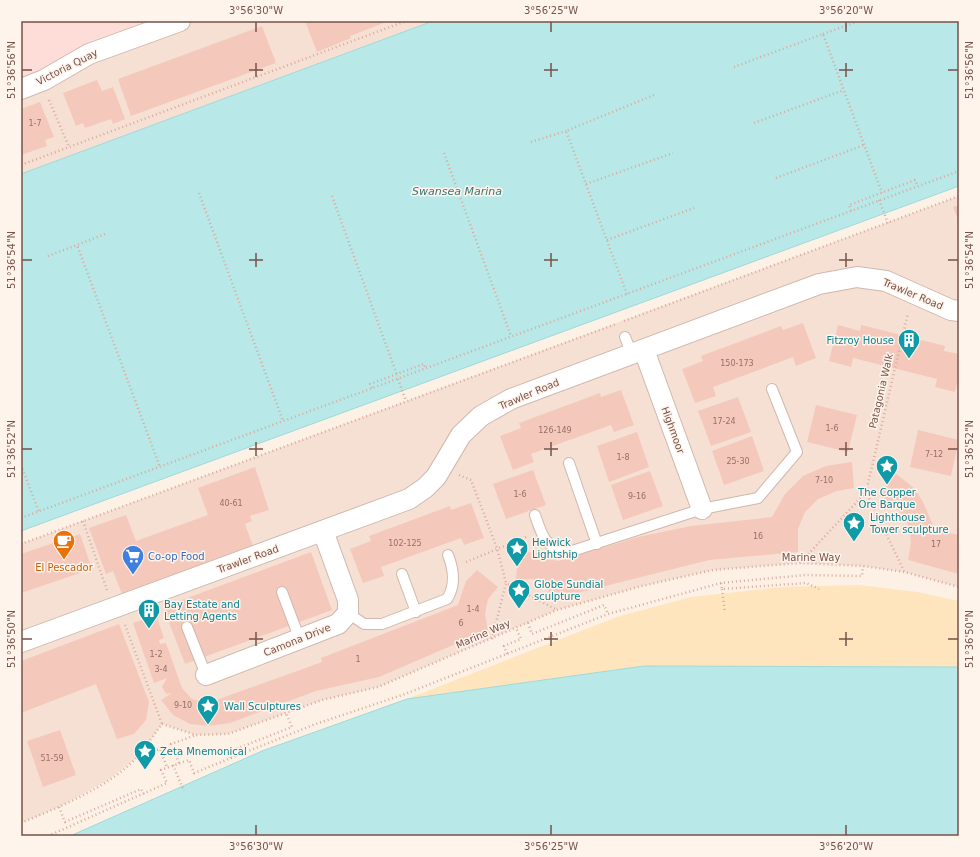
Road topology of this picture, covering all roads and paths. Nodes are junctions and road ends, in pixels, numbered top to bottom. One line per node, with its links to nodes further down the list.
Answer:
1 (180, 21): 6 (street, Victoria Quay)
2 (406, 21): 14 (path)
3 (856, 22): 4 (path)
4 (824, 34): 5 (path); 7 (path)
5 (734, 67)
6 (21, 89)
7 (844, 90): 10 (path); 13 (path)
8 (47, 94): 14 (path)
9 (654, 95): 11 (path)
10 (754, 123)
11 (566, 131): 12 (path); 20 (path)
12 (531, 142)
13 (864, 145): 19 (path); 22 (path)
14 (70, 147): 17 (path)
15 (444, 153): 37 (path)
16 (673, 153): 20 (path)
17 (21, 165)
18 (959, 171): 21 (path)
19 (776, 178)
20 (586, 184): 31 (path)
21 (918, 186): 22 (path); 26 (path)
22 (882, 192): 28 (path)
23 (199, 193): 45 (path)
24 (332, 196): 40 (path)
25 (959, 196): 29 (path)
26 (879, 200): 28 (path); 29 (path)
27 (694, 208): 31 (path)
28 (851, 211): 34 (path)
29 (888, 223): 44 (path)
30 (105, 234): 32 (path)
31 (607, 240): 34 (path)
32 (77, 245): 33 (path); 48 (path)
33 (48, 256)
34 (627, 294): 37 (path)
35 (914, 294): 36 (street, Trawler Road); 38 (street, Trawler Road); 50 (path, Patagonia Walk)
36 (959, 311)
37 (511, 336): 39 (path)
38 (634, 347): 49 (street, Trawler Road); 51 (street, Highmoor)
39 (426, 368): 40 (path); 41 (path)
40 (397, 375): 42 (path)
41 (398, 378): 42 (path); 44 (path)
42 (372, 388): 45 (path)
43 (772, 389): 51 (lane)
44 (406, 401): 55 (path)
45 (283, 421): 48 (path)
46 (569, 464): 59 (lane)
47 (21, 465): 52 (path)
48 (160, 466): 52 (path)
49 (442, 468): 56 (street, Trawler Road); 60 (path)
50 (866, 492): 62 (path); 65 (path)
51 (702, 509): 59 (lane)
52 (39, 512): 54 (path)
53 (535, 515): 57 (lane)
54 (21, 518)
55 (83, 521): 58 (path); 72 (path)
56 (323, 531): 76 (street); 85 (street, Trawler Road)
57 (541, 531): 59 (lane); 60 (path)
58 (21, 544)
59 (597, 544)
60 (497, 548): 64 (path); 67 (path)
61 (448, 555): 64 (lane)
62 (800, 563): 63 (path, Marine Way); 74 (path, Marine Way)
63 (863, 566): 65 (path, Marine Way); 68 (path)
64 (453, 568): 75 (lane)
65 (904, 572): 69 (path, Marine Way)
66 (402, 574): 75 (lane)
67 (506, 583): 74 (path); 84 (path)
68 (721, 583): 70 (path); 78 (path)
69 (959, 587)
70 (722, 589): 71 (path); 77 (path)
71 (819, 589)
72 (107, 590)
73 (282, 592): 83 (lane)
74 (558, 610): 80 (path, Marine Way)
75 (416, 612): 76 (lane)
76 (348, 613): 83 (street, Camona Drive)
77 (725, 613)
78 (608, 614): 80 (path); 86 (path)
79 (122, 618): 89 (path)
80 (528, 623): 82 (path, Marine Way)
81 (187, 627): 87 (lane)
82 (516, 628): 84 (path, Marine Way); 86 (path)
83 (300, 640): 87 (street, Camona Drive)
84 (492, 640): 88 (path, Marine Way)
85 (21, 642)
86 (507, 654): 92 (path)
87 (206, 675)
88 (286, 713): 90 (path, Marine Way); 92 (path)
89 (162, 724): 90 (path, Marine Way); 91 (path)
90 (196, 735): 93 (path)
91 (138, 757): 95 (path); 98 (path)
92 (231, 758): 93 (path)
93 (179, 763): 94 (path)
94 (173, 765): 95 (path); 96 (path)
95 (167, 767): 97 (path)
96 (184, 791)
97 (144, 794): 98 (path); 100 (path)
98 (59, 807): 99 (path)
99 (21, 824)
100 (48, 836)

